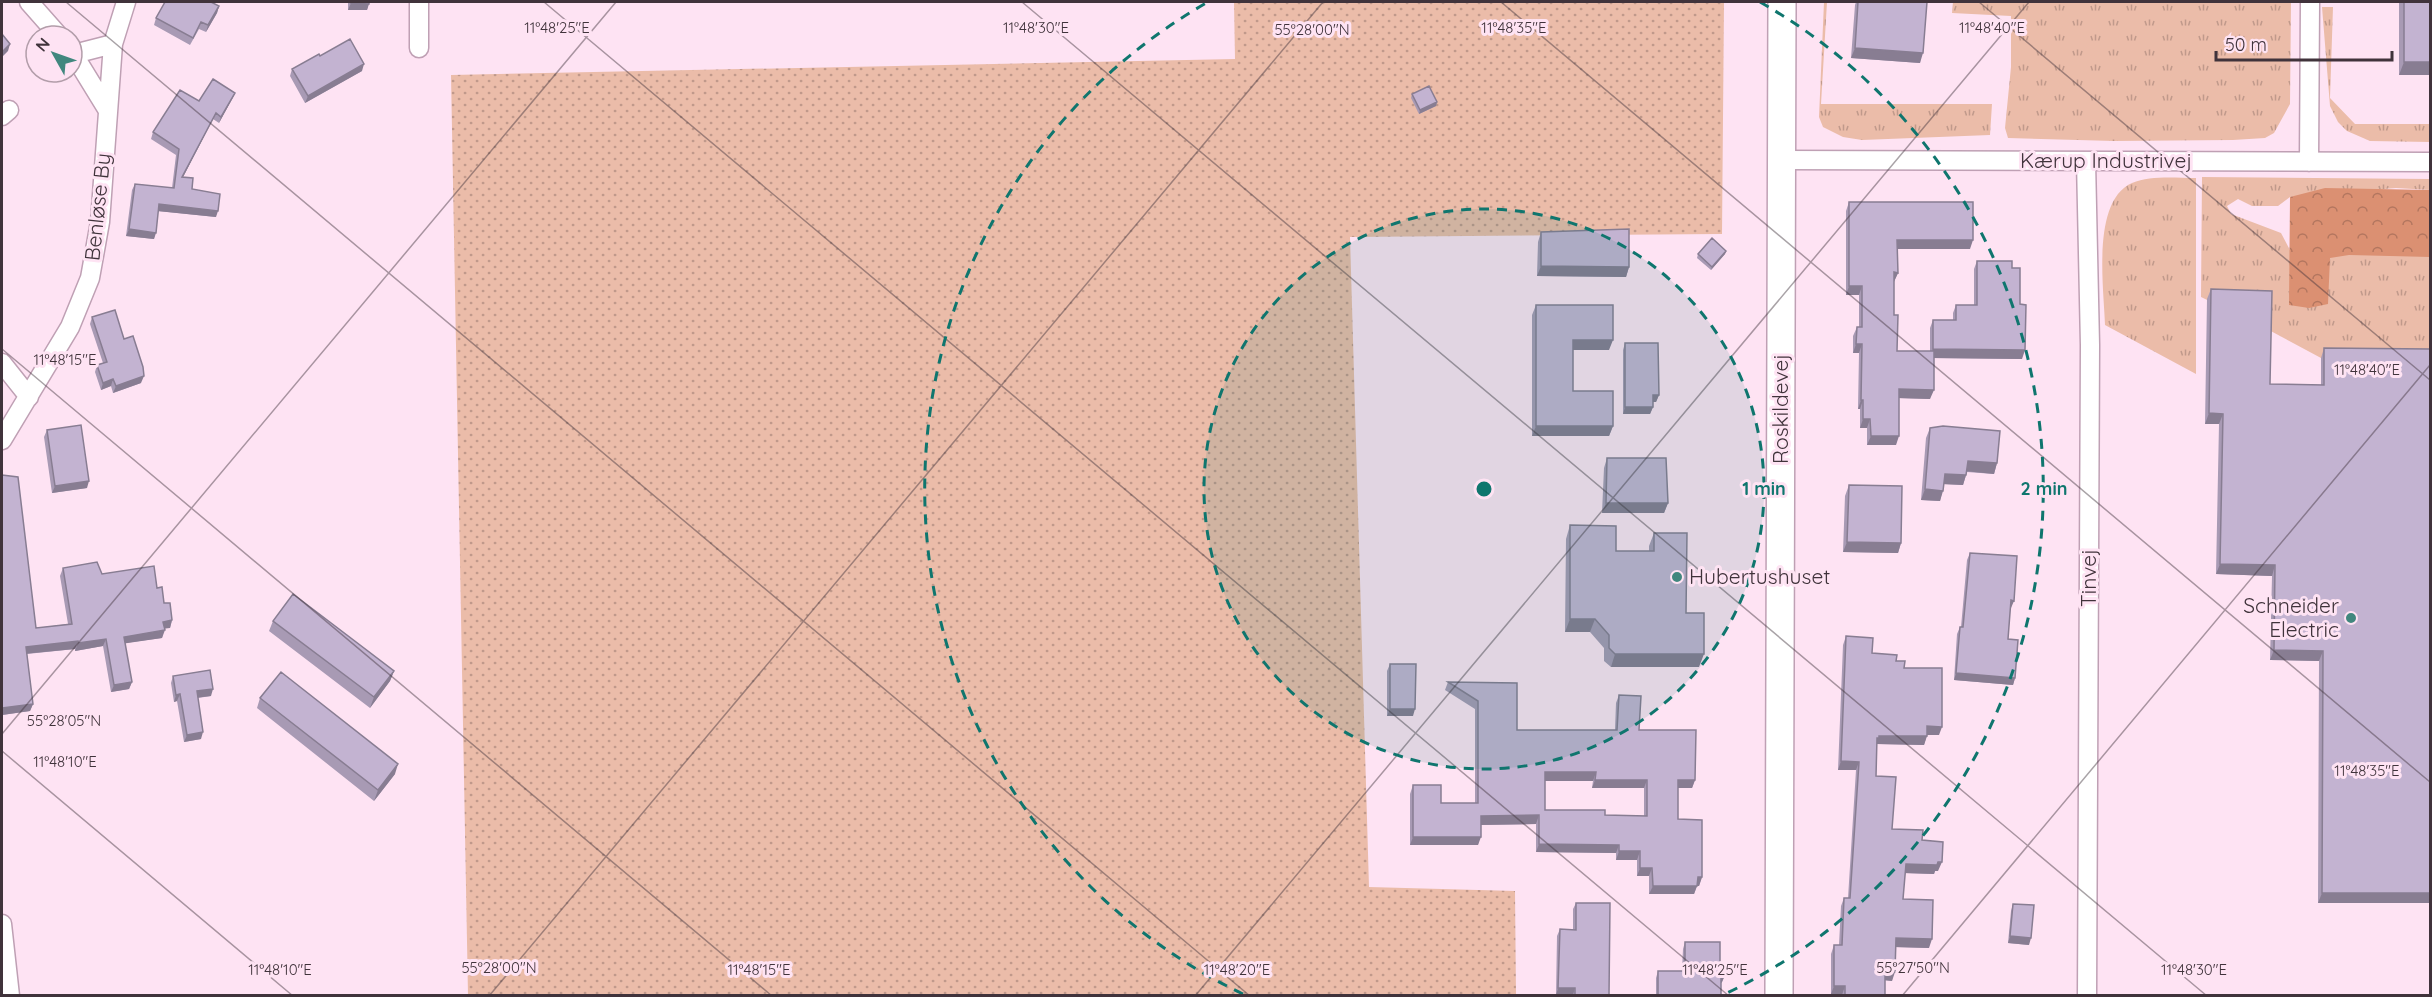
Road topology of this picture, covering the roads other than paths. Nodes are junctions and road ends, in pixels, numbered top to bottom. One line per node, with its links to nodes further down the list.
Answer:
1 (29, 2): 6 (street)
2 (126, 2): 7 (street, Benløse By)
3 (419, 2): 8 (street)
4 (1782, 2): 12 (street, Roskildevej)
5 (2310, 2): 14 (street)
6 (48, 24)
7 (113, 44): 9 (street); 11 (street, Benløse By)
8 (419, 48)
9 (84, 51)
10 (84, 71): 11 (street)
11 (107, 109): 17 (street, Benløse By)
12 (1782, 160): 13 (street, Kærup Industrivej); 21 (street, Roskildevej)
13 (2086, 161): 14 (street, Kærup Industrivej); 22 (street, Tinvej)
14 (2309, 162): 15 (street, Kærup Industrivej)
15 (2430, 162)
16 (2, 363): 17 (street)
17 (29, 397): 18 (street, Benløse By)
18 (2, 440)
19 (2, 924): 20 (street)
20 (10, 996)
21 (1779, 996)
22 (2087, 996)

